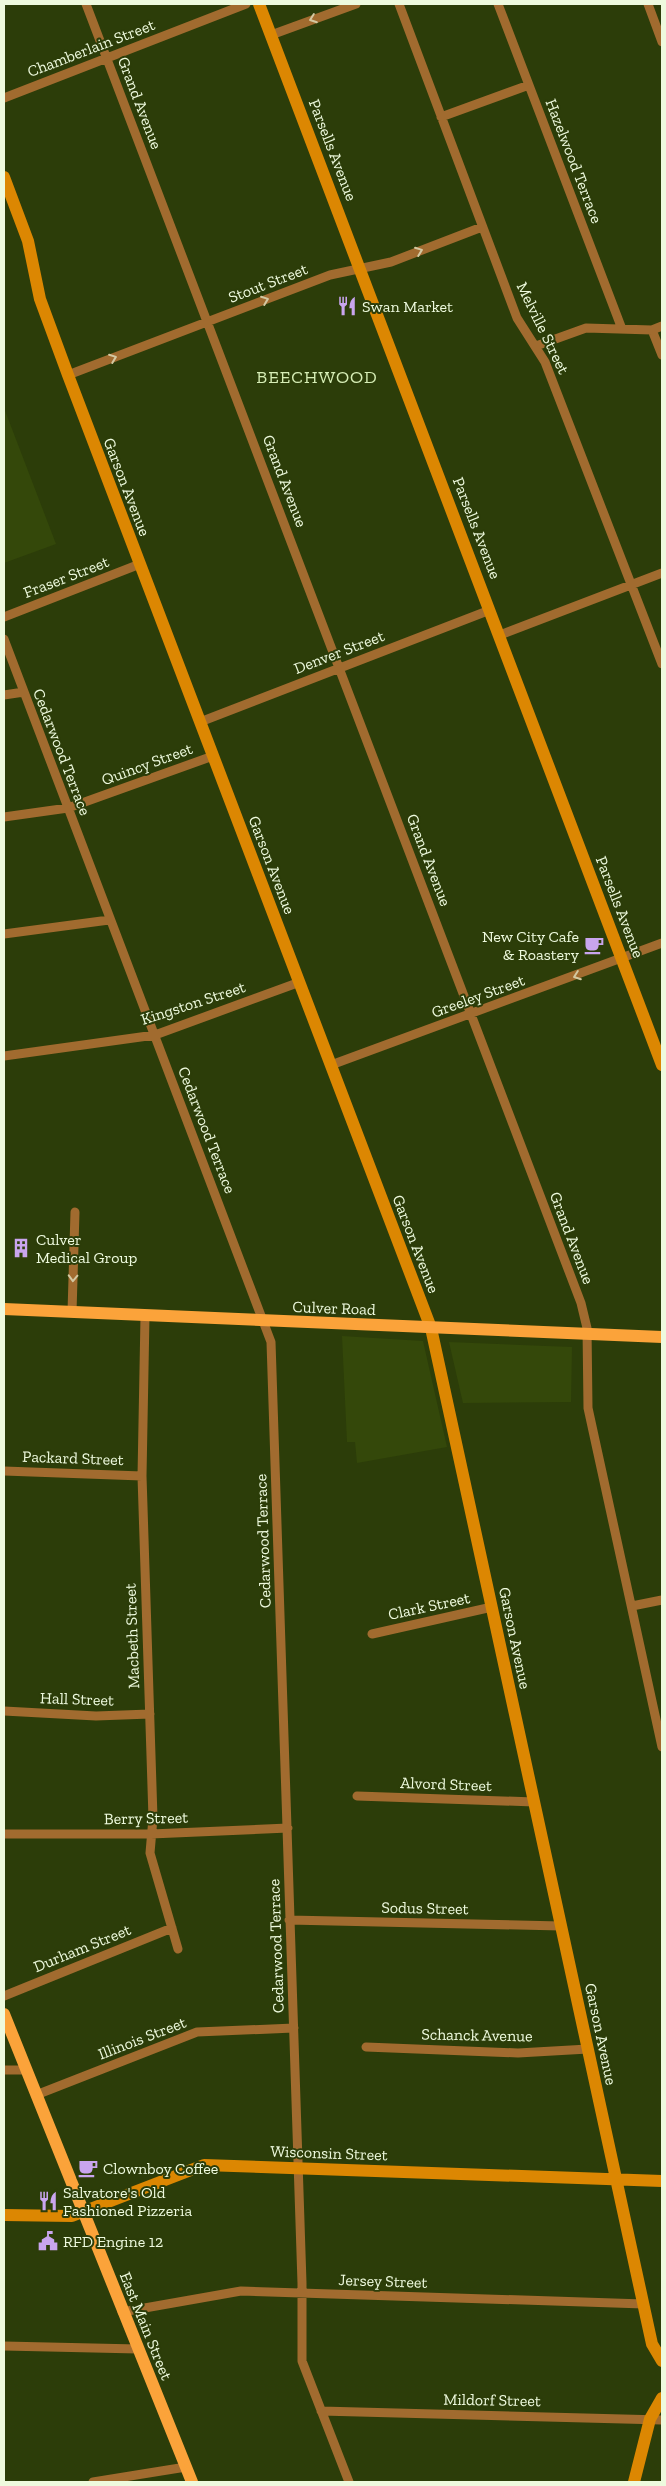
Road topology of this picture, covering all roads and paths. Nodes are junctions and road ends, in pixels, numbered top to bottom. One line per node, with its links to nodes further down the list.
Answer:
1 (86, 4): 10 (street, Grand Avenue)
2 (246, 4): 10 (street, Chamberlain Street)
3 (259, 4): 8 (street, Parsells Avenue)
4 (356, 4): 8 (street, one-way to 8)
5 (399, 4): 13 (street, Melville Street)
6 (498, 4): 11 (street, Hazelwood Terrace)
7 (648, 4): 9 (street)
8 (271, 35): 16 (street, Parsells Avenue)
9 (662, 42)
10 (107, 58): 12 (street, Chamberlain Street); 17 (street, Grand Avenue)
11 (529, 85): 13 (street); 19 (street, Hazelwood Terrace)
12 (4, 98)
13 (441, 117): 15 (street, Melville Street)
14 (4, 177): 23 (street, Garson Avenue)
15 (482, 227): 16 (street, Stout Street, one-way to 15); 21 (street, Melville Street)
16 (362, 269): 17 (street, Stout Street, one-way to 16); 27 (street, Parsells Avenue)
17 (208, 322): 23 (street, Stout Street, one-way to 17); 32 (street, Grand Avenue)
18 (662, 326): 20 (street)
19 (622, 329): 20 (street); 21 (street)
20 (652, 330): 22 (street)
21 (536, 346): 26 (street, Melville Street)
22 (662, 355)
23 (68, 375): 24 (street, Garson Avenue)
24 (140, 564): 28 (street, Fraser Street); 35 (street, Garson Avenue)
25 (662, 573): 26 (street)
26 (632, 585): 29 (street); 31 (street, Melville Street)
27 (490, 610): 29 (street, Parsells Avenue); 32 (street, Denver Street)
28 (4, 617)
29 (500, 635): 42 (street, Parsells Avenue)
30 (4, 639): 33 (street, Cedarwood Terrace)
31 (662, 664)
32 (340, 668): 35 (street, Denver Street); 44 (street, Grand Avenue)
33 (24, 692): 34 (street); 37 (street, Cedarwood Terrace)
34 (4, 695)
35 (200, 722): 36 (street, Garson Avenue)
36 (213, 756): 37 (street, Quincy Street); 43 (street, Garson Avenue)
37 (68, 808): 38 (street, Quincy Street); 39 (street, Cedarwood Terrace)
38 (4, 817)
39 (109, 920): 40 (street); 45 (street, Cedarwood Terrace)
40 (4, 934)
41 (662, 943): 42 (street, Greeley Street)
42 (622, 959): 44 (street, Greeley Street, one-way to 44); 48 (street, Parsells Avenue)
43 (300, 982): 45 (street, Kingston Street); 47 (street, Garson Avenue)
44 (471, 1015): 47 (street, Greeley Street); 55 (street, Grand Avenue)
45 (155, 1035): 46 (street, Kingston Street); 53 (street, Cedarwood Terrace)
46 (4, 1056)
47 (331, 1065): 54 (street, Garson Avenue)
48 (662, 1065)
49 (75, 1212): 51 (street, one-way to 51)
50 (4, 1309): 51 (main road, Culver Road)
51 (72, 1312): 52 (main road, Culver Road)
52 (146, 1316): 53 (main road, Culver Road); 58 (street, Macbeth Street)
53 (264, 1321): 54 (main road, Culver Road); 69 (street, Cedarwood Terrace)
54 (431, 1328): 55 (main road, Culver Road); 61 (street, Garson Avenue)
55 (588, 1335): 56 (main road, Culver Road); 60 (street, Grand Avenue)
56 (662, 1337)
57 (4, 1471): 58 (street, Packard Street)
58 (142, 1476): 64 (street, Macbeth Street)
59 (662, 1600): 60 (street)
60 (632, 1606): 65 (street, Grand Avenue)
61 (492, 1607): 62 (street, Clark Street); 68 (street, Garson Avenue)
62 (372, 1634)
63 (4, 1711): 64 (street, Hall Street)
64 (150, 1714): 71 (street, Macbeth Street)
65 (660, 1728): 66 (street, Grand Avenue)
66 (662, 1748)
67 (357, 1796): 68 (street, Alvord Street)
68 (534, 1802): 73 (street, Garson Avenue)
69 (288, 1828): 71 (street, Berry Street); 72 (street, Cedarwood Terrace)
70 (4, 1834): 71 (street, Berry Street)
71 (151, 1834): 74 (street, Macbeth Street)
72 (290, 1920): 73 (street, Sodus Street); 78 (street, Cedarwood Terrace)
73 (561, 1926): 80 (street, Garson Avenue)
74 (172, 1928): 75 (street, Macbeth Street); 76 (street, Durham Street)
75 (178, 1949)
76 (4, 1996)
77 (4, 2014): 82 (main road, East Main Street)
78 (294, 2028): 83 (street, Illinois Street); 84 (street, Cedarwood Terrace)
79 (366, 2047): 80 (street, Schanck Avenue)
80 (588, 2050): 85 (street, Garson Avenue)
81 (4, 2070): 82 (street)
82 (26, 2070): 83 (main road, East Main Street)
83 (36, 2095): 87 (main road, East Main Street)
84 (298, 2169): 85 (street, Wisconsin Street); 87 (street, Wisconsin Street); 89 (street, Cedarwood Terrace)
85 (616, 2178): 86 (street, Wisconsin Street); 90 (street, Garson Avenue)
86 (662, 2181)
87 (83, 2213): 88 (street, Wisconsin Street); 91 (main road, East Main Street)
88 (4, 2215)
89 (302, 2293): 90 (street, Jersey Street); 91 (street, Jersey Street); 96 (street, Cedarwood Terrace)
90 (644, 2304): 94 (street, Garson Avenue)
91 (122, 2312): 93 (main road, East Main Street)
92 (4, 2346): 93 (street)
93 (138, 2349): 98 (main road, East Main Street)
94 (662, 2361)
95 (662, 2398): 97 (street)
96 (321, 2411): 97 (street, Mildorf Street); 101 (street, Cedarwood Terrace)
97 (656, 2419): 102 (street)
98 (186, 2467): 99 (street); 100 (main road, East Main Street)
99 (94, 2482)
100 (192, 2482)
101 (349, 2482)
102 (634, 2482)

